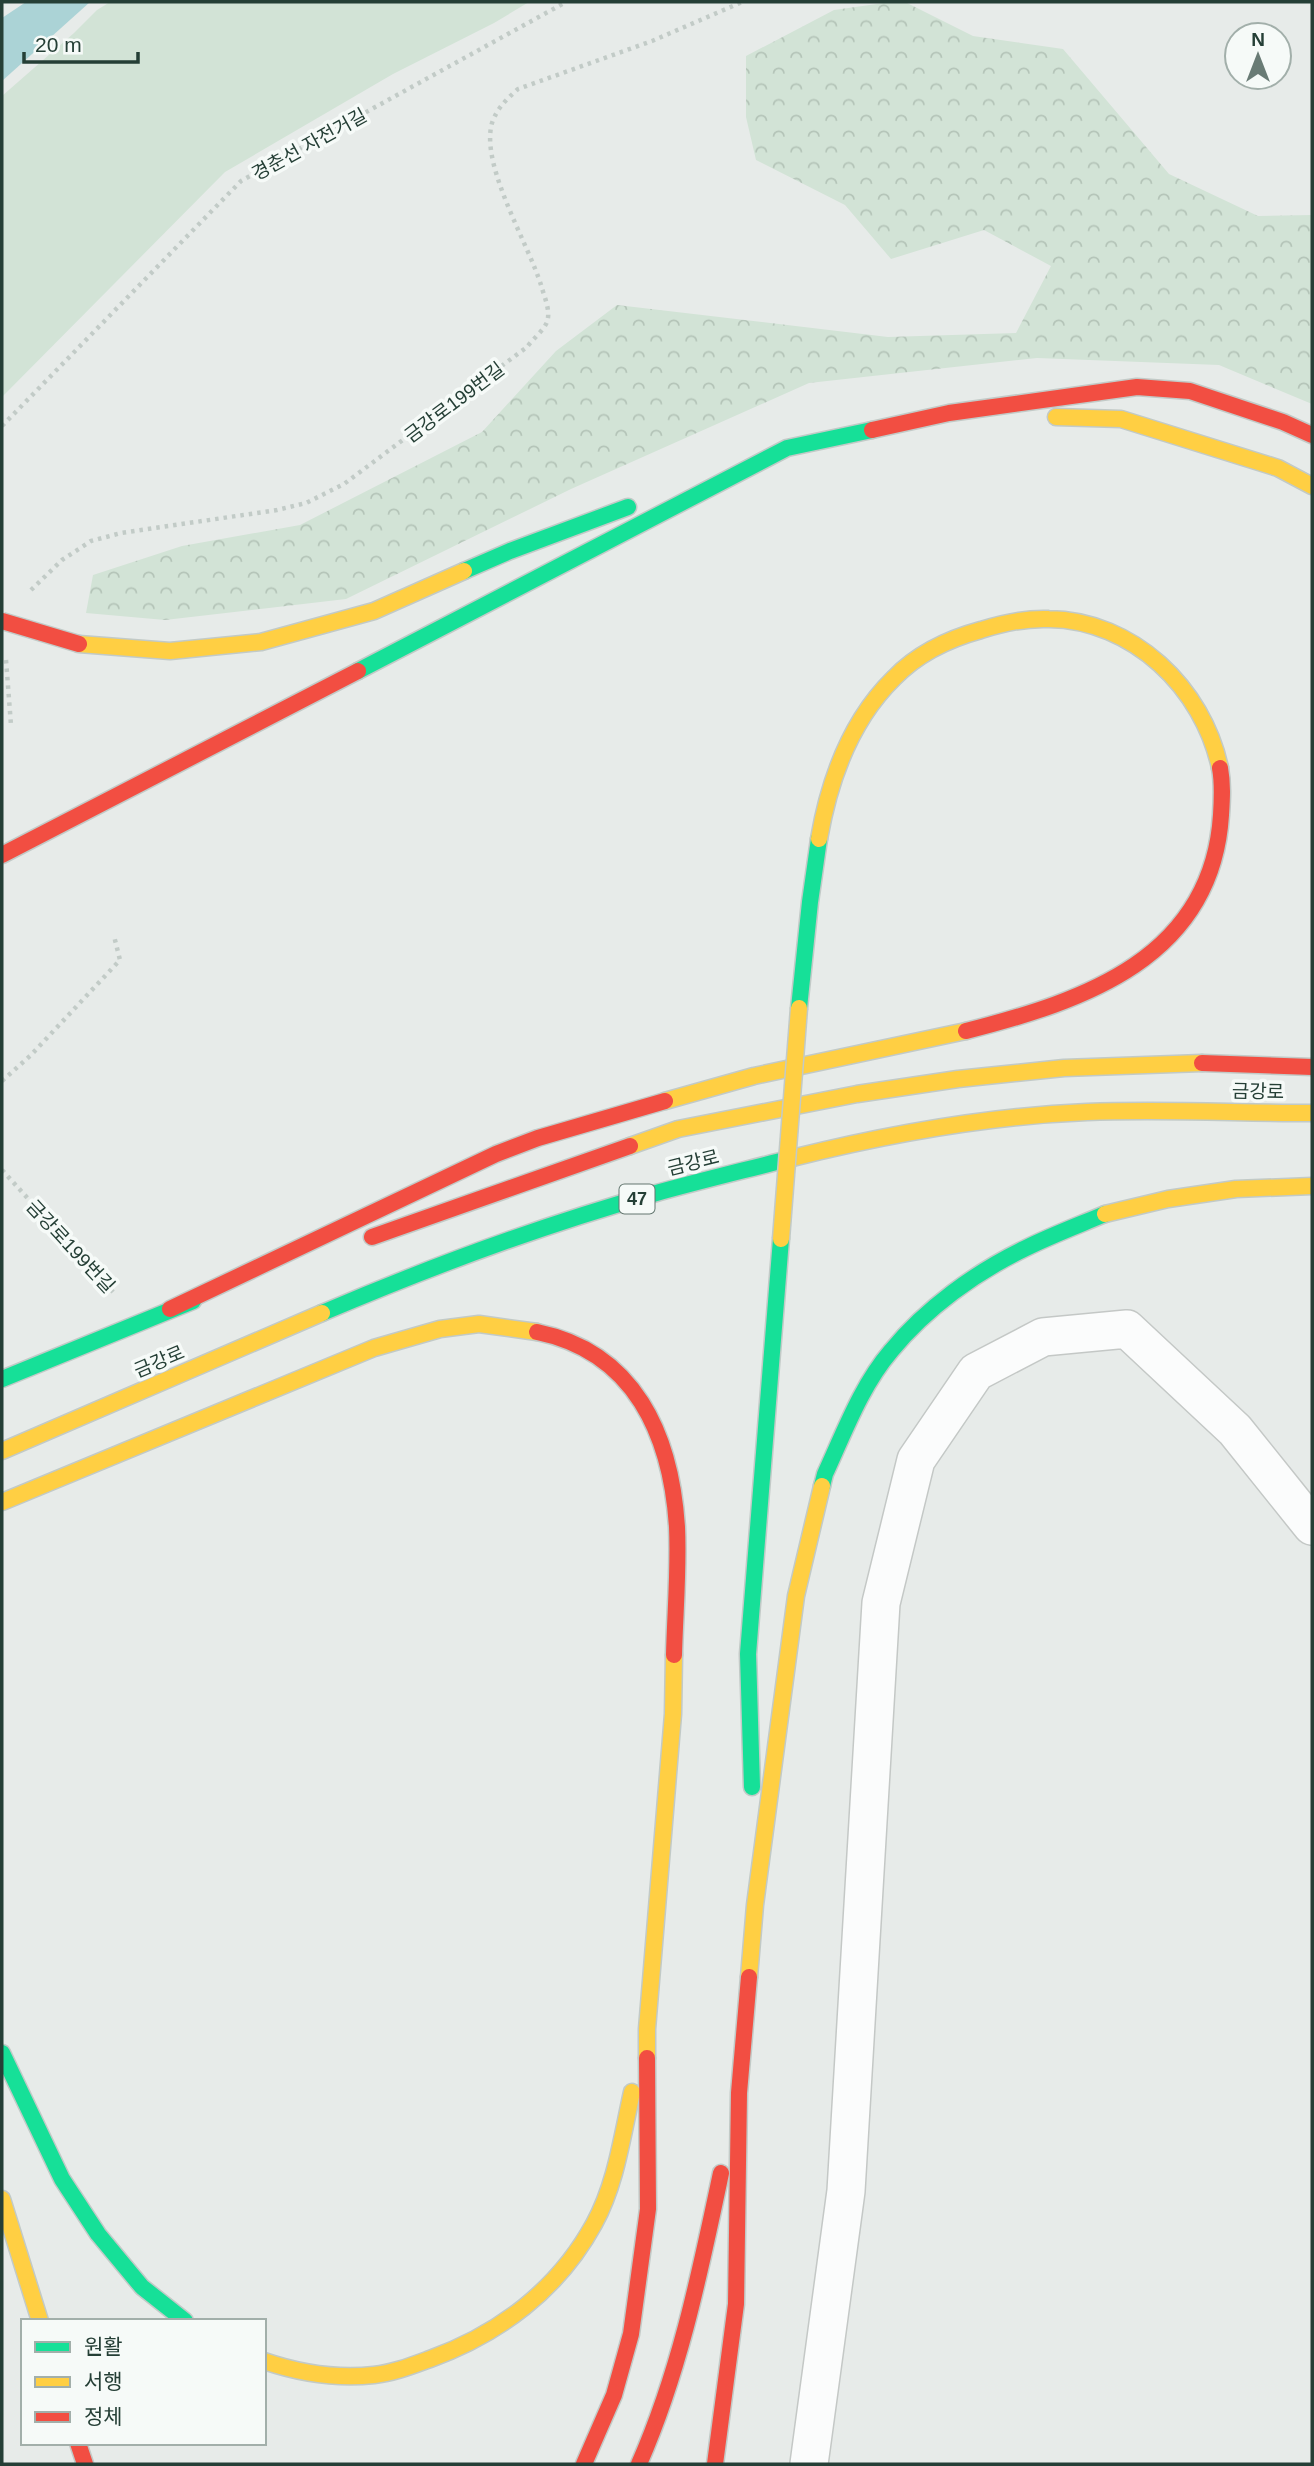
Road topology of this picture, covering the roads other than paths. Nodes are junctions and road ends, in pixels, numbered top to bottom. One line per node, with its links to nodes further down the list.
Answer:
1 (949, 413): 2 (highway); 3 (highway); 4 (highway)
2 (1312, 435)
3 (787, 448): 5 (highway, bridge); 6 (highway)
4 (1312, 486)
5 (2, 621)
6 (2, 855)
7 (1312, 1067): 10 (highway, 금강로)
8 (1312, 1112): 14 (highway, 금강로 / 47)
9 (1312, 1186): 17 (highway)
10 (352, 1244)
11 (313, 1258): 12 (highway)
12 (170, 1309): 13 (highway); 17 (highway, bridge)
13 (2, 1380)
14 (2, 1451)
15 (2, 1502): 18 (highway)
16 (1312, 1525): 30 (street)
17 (755, 1905): 20 (highway)
18 (647, 2029): 24 (highway); 27 (highway)
19 (2, 2053): 23 (highway)
20 (739, 2092): 28 (highway); 29 (highway)
21 (2, 2199): 22 (highway)
22 (39, 2319)
23 (182, 2319)
24 (266, 2362)
25 (79, 2445): 26 (highway)
26 (85, 2464)
27 (584, 2464)
28 (639, 2464)
29 (715, 2464)
30 (809, 2464)

